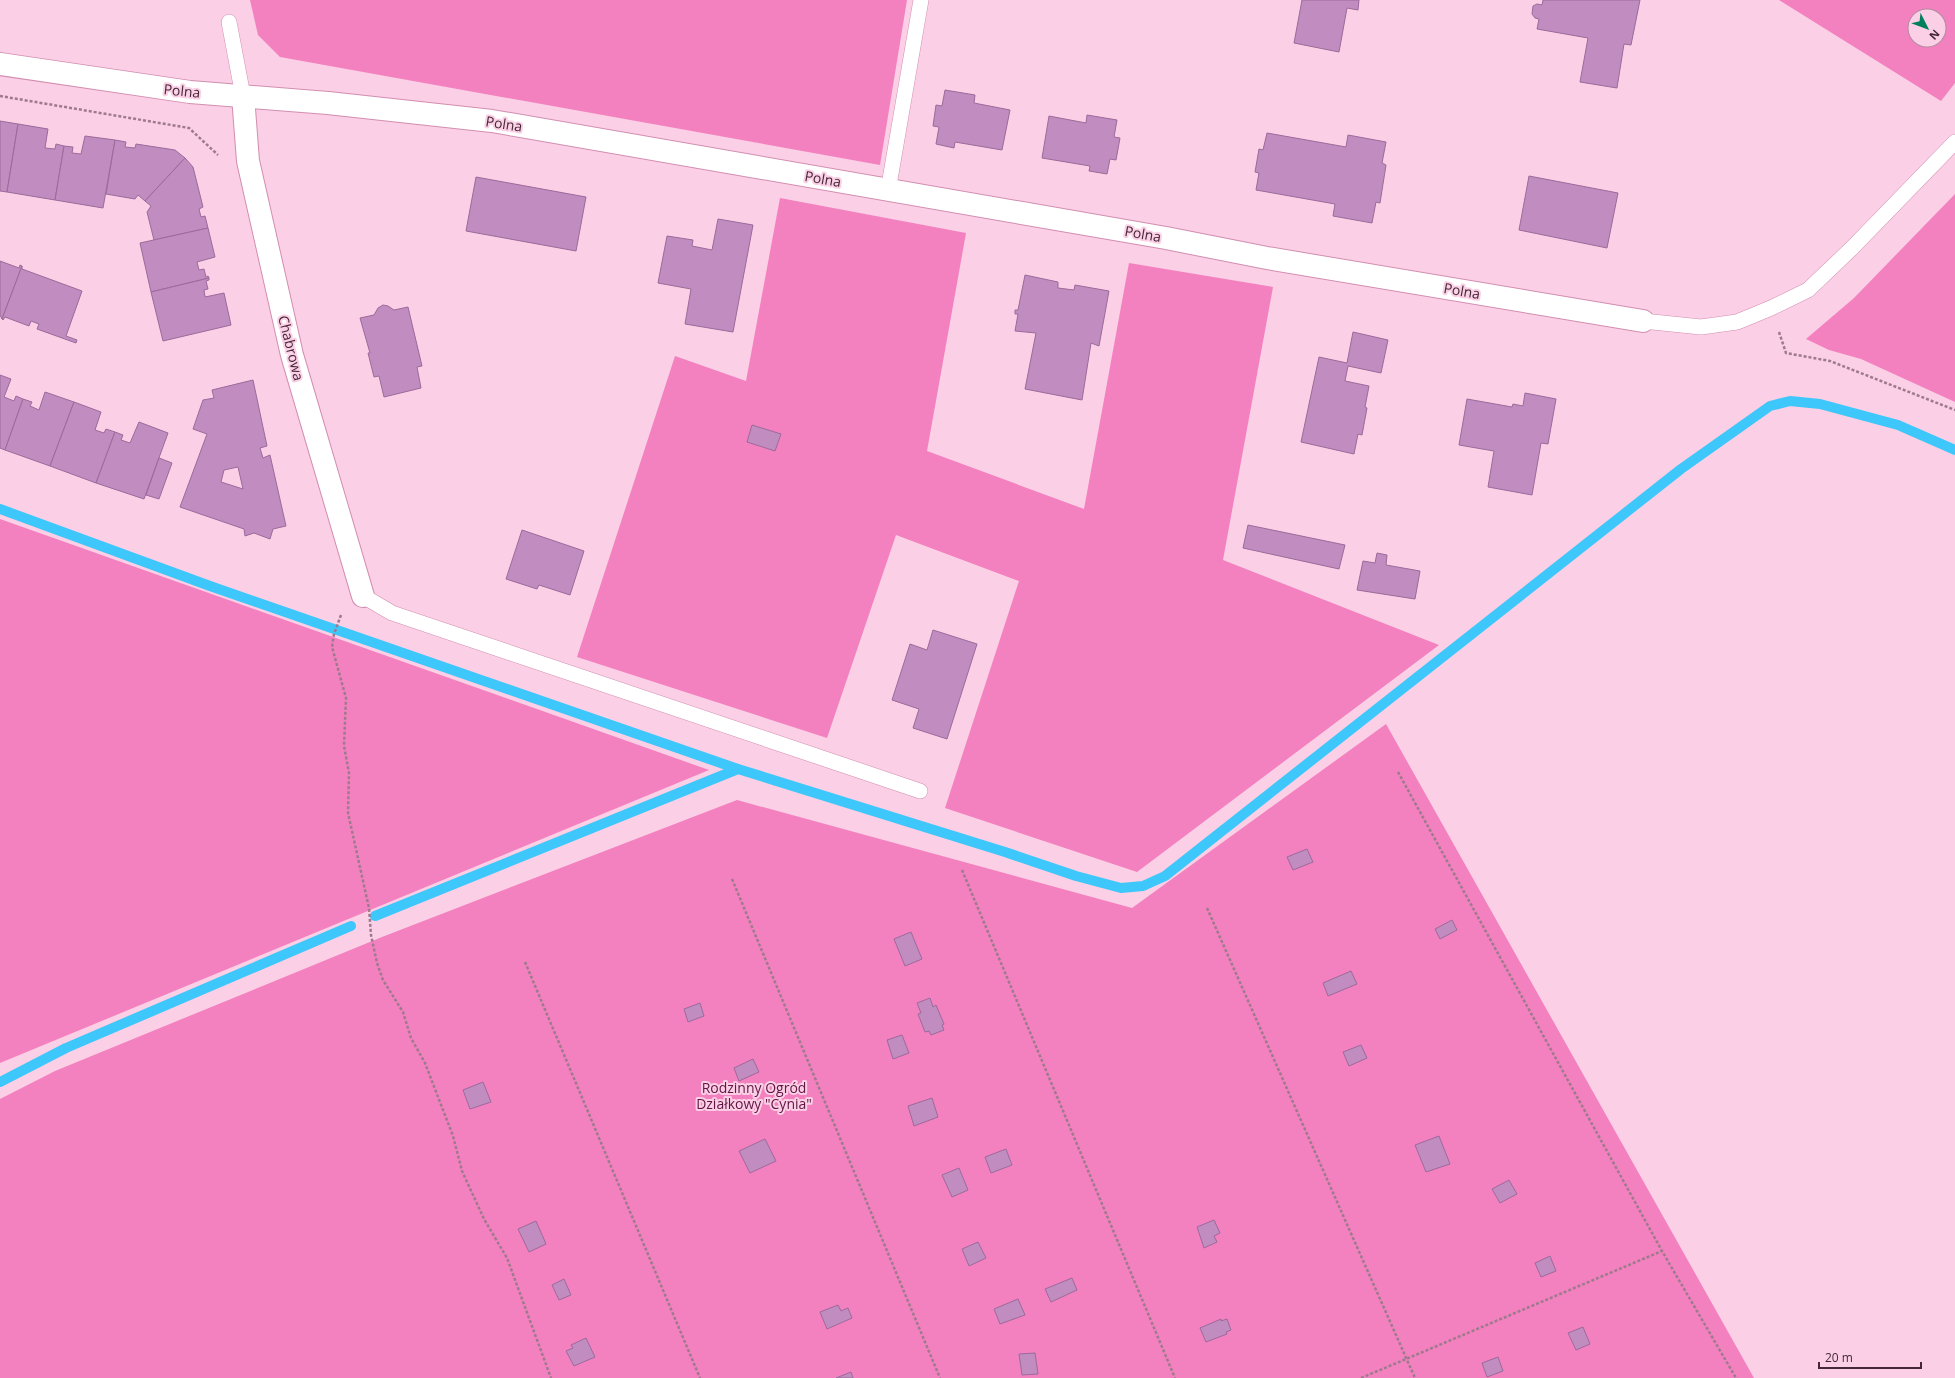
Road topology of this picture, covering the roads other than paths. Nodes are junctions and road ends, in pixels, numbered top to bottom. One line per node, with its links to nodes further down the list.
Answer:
1 (921, 0): 6 (lane)
2 (229, 22): 4 (lane)
3 (0, 64): 4 (street, Polna)
4 (243, 96): 6 (street, Polna); 8 (street, Chabrowa)
5 (1955, 142): 7 (lane)
6 (888, 191): 7 (street, Polna)
7 (1643, 321)
8 (363, 596): 9 (lane)
9 (920, 791)

